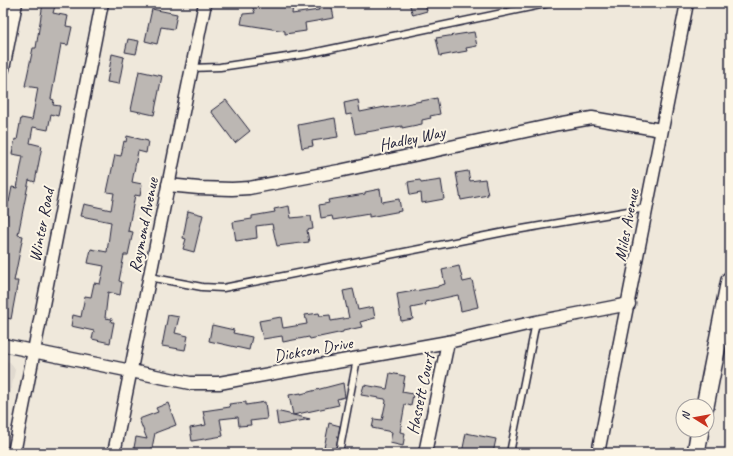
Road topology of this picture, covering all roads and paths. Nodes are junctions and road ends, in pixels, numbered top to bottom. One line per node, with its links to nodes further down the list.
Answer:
1 (16, 3): 7 (street)
2 (102, 3): 17 (street, Winter Road)
3 (205, 3): 6 (street, Raymond Avenue)
4 (550, 3): 6 (lane)
5 (683, 4): 8 (street, Miles Avenue)
6 (192, 68): 9 (street, Raymond Avenue)
7 (3, 69)
8 (661, 130): 9 (street, Hadley Way); 10 (street, Miles Avenue)
9 (168, 185): 11 (street, Raymond Avenue)
10 (646, 208): 11 (lane); 13 (street, Miles Avenue)
11 (149, 277): 19 (street, Raymond Avenue)
12 (729, 289): 20 (main road)
13 (629, 304): 14 (street, Dickson Drive); 27 (street, Miles Avenue)
14 (536, 322): 15 (street, Dickson Drive); 26 (lane)
15 (448, 342): 18 (street, Dickson Drive); 25 (street, Hassett Court)
16 (3, 345): 17 (street, Dickson Drive)
17 (33, 351): 19 (street, Dickson Drive); 22 (street, Winter Road)
18 (357, 359): 19 (street, Dickson Drive); 24 (lane)
19 (130, 370): 23 (street, Raymond Avenue)
20 (707, 398)
21 (699, 438): 28 (main road)
22 (14, 453)
23 (114, 453)
24 (339, 453)
25 (425, 453)
26 (510, 453)
27 (598, 453)
28 (696, 453)

